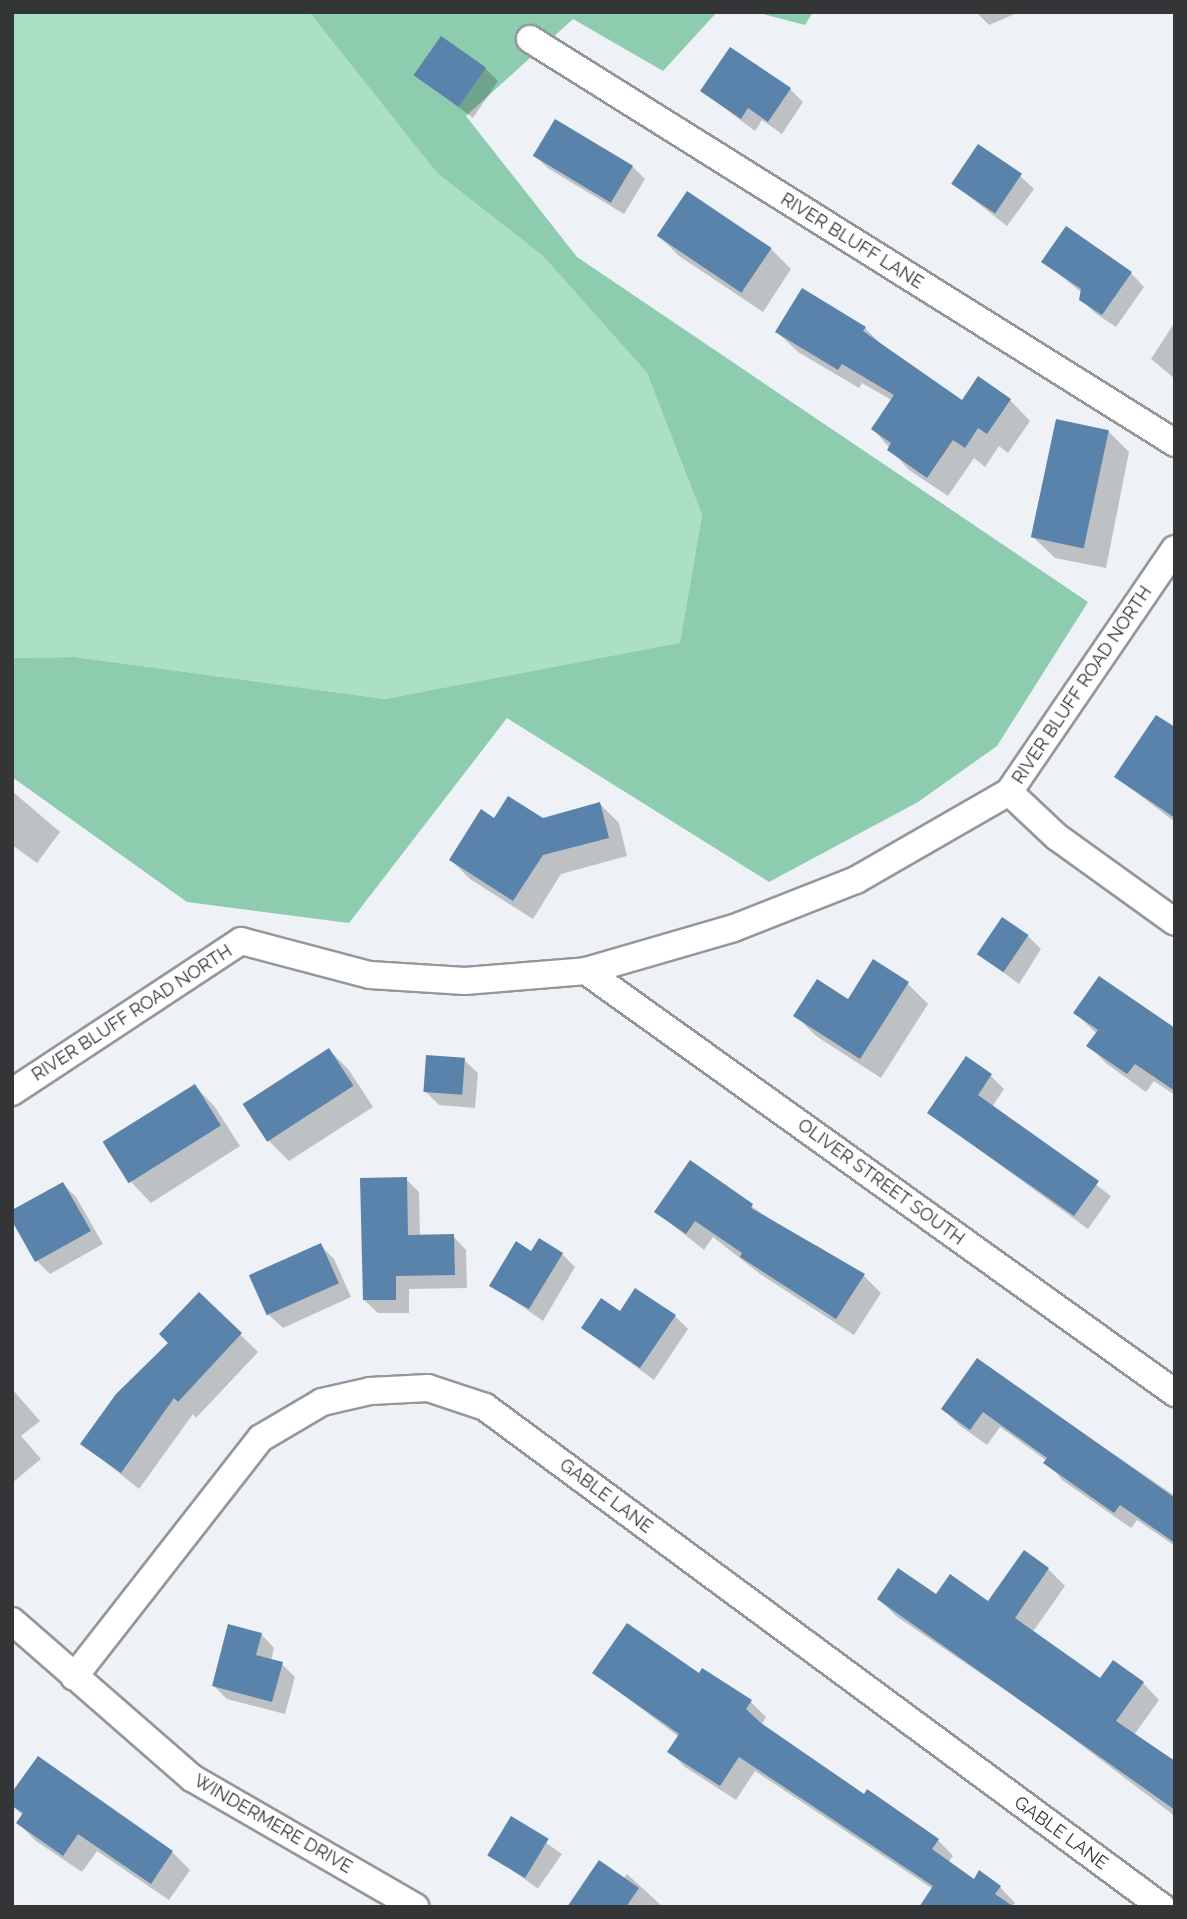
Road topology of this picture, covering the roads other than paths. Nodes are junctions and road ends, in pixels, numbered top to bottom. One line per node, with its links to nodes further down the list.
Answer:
1 (530, 39): 2 (street, RIVER BLUFF LANE)
2 (1175, 443)
3 (1175, 549): 4 (street, RIVER BLUFF ROAD NORTH)
4 (1009, 792): 5 (street); 6 (street, RIVER BLUFF ROAD NORTH)
5 (1175, 922)
6 (586, 971): 7 (street, RIVER BLUFF ROAD NORTH); 8 (street, OLIVER STREET SOUTH)
7 (12, 1092)
8 (1175, 1393)
9 (12, 1621): 10 (street, WINDERMERE DRIVE)
10 (74, 1677): 11 (street, WINDERMERE DRIVE); 12 (street, GABLE LANE)
11 (415, 1907)
12 (1162, 1907)

